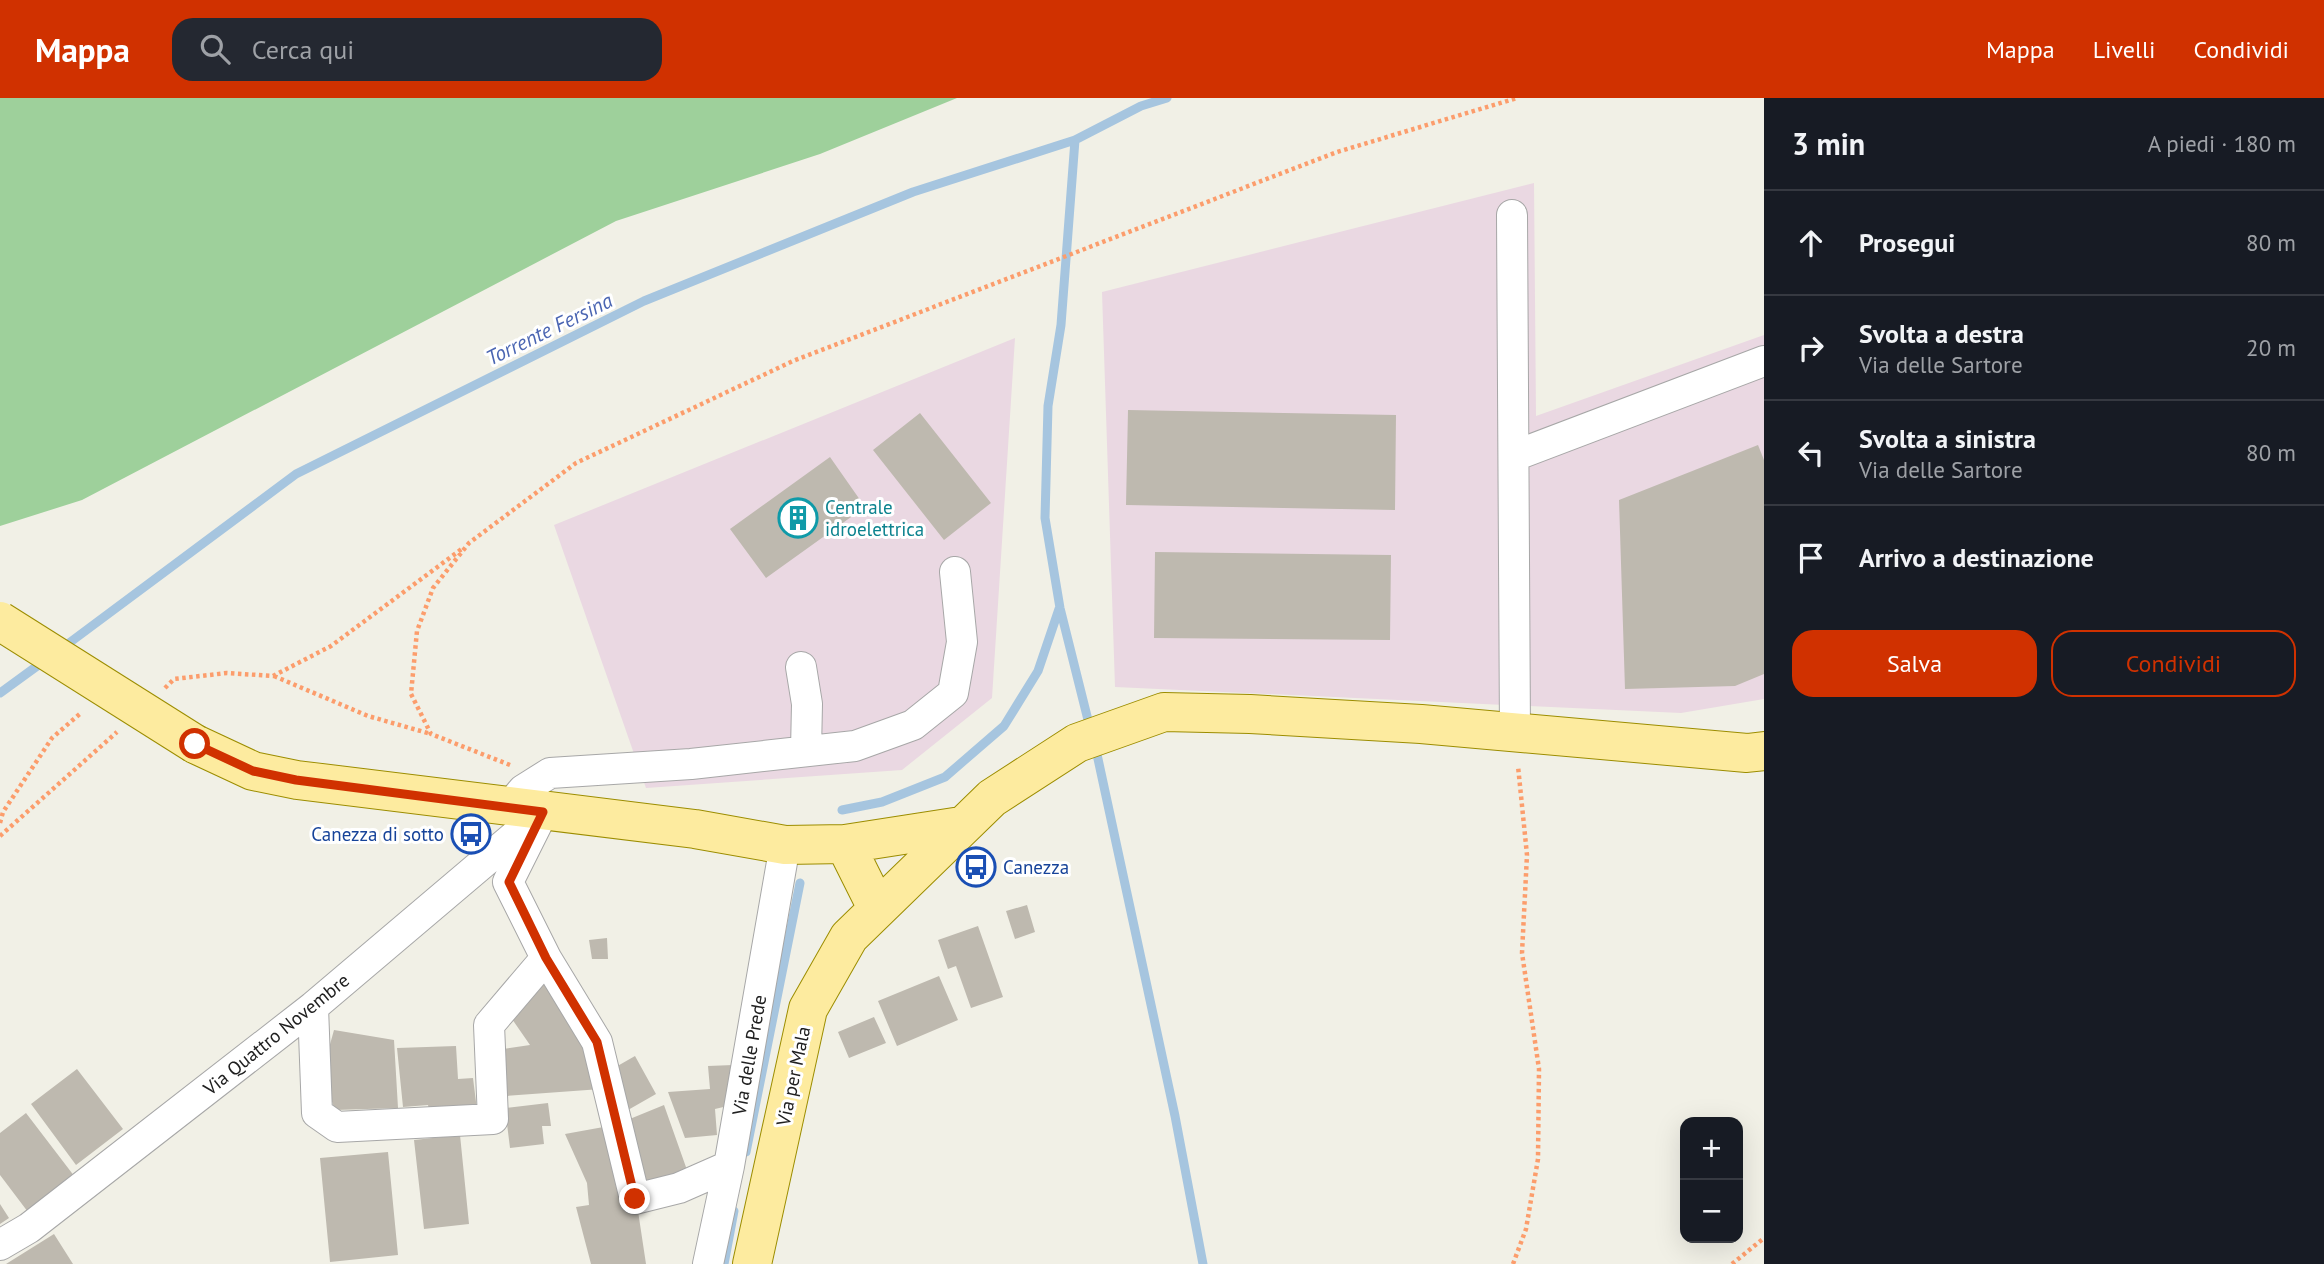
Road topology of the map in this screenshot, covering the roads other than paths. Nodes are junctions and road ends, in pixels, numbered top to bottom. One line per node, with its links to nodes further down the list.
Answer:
1 (1512, 215): 3 (street)
2 (1764, 361): 3 (street)
3 (1514, 456): 7 (street)
4 (955, 572): 8 (street, Via Quattro Novembre)
5 (0, 621): 10 (main road, bridge)
6 (801, 667): 8 (street)
7 (1516, 733): 9 (main road, Via per Mala); 11 (main road, Via per Mala)
8 (806, 750): 10 (street, Via Quattro Novembre)
9 (1764, 751)
10 (524, 803): 13 (main road); 15 (street); 16 (street, Via Quattro Novembre)
11 (961, 826): 12 (main road); 14 (main road, Via per Mala)
12 (845, 844): 13 (main road); 14 (main road)
13 (785, 845): 17 (street, Via delle Prede)
14 (877, 908): 20 (main road, Via per Mala)
15 (546, 958): 16 (street); 17 (street)
16 (313, 1007): 18 (street, Via Quattro Novembre)
17 (729, 1166): 19 (street, Via delle Prede)
18 (0, 1245)
19 (708, 1264)
20 (752, 1264)

